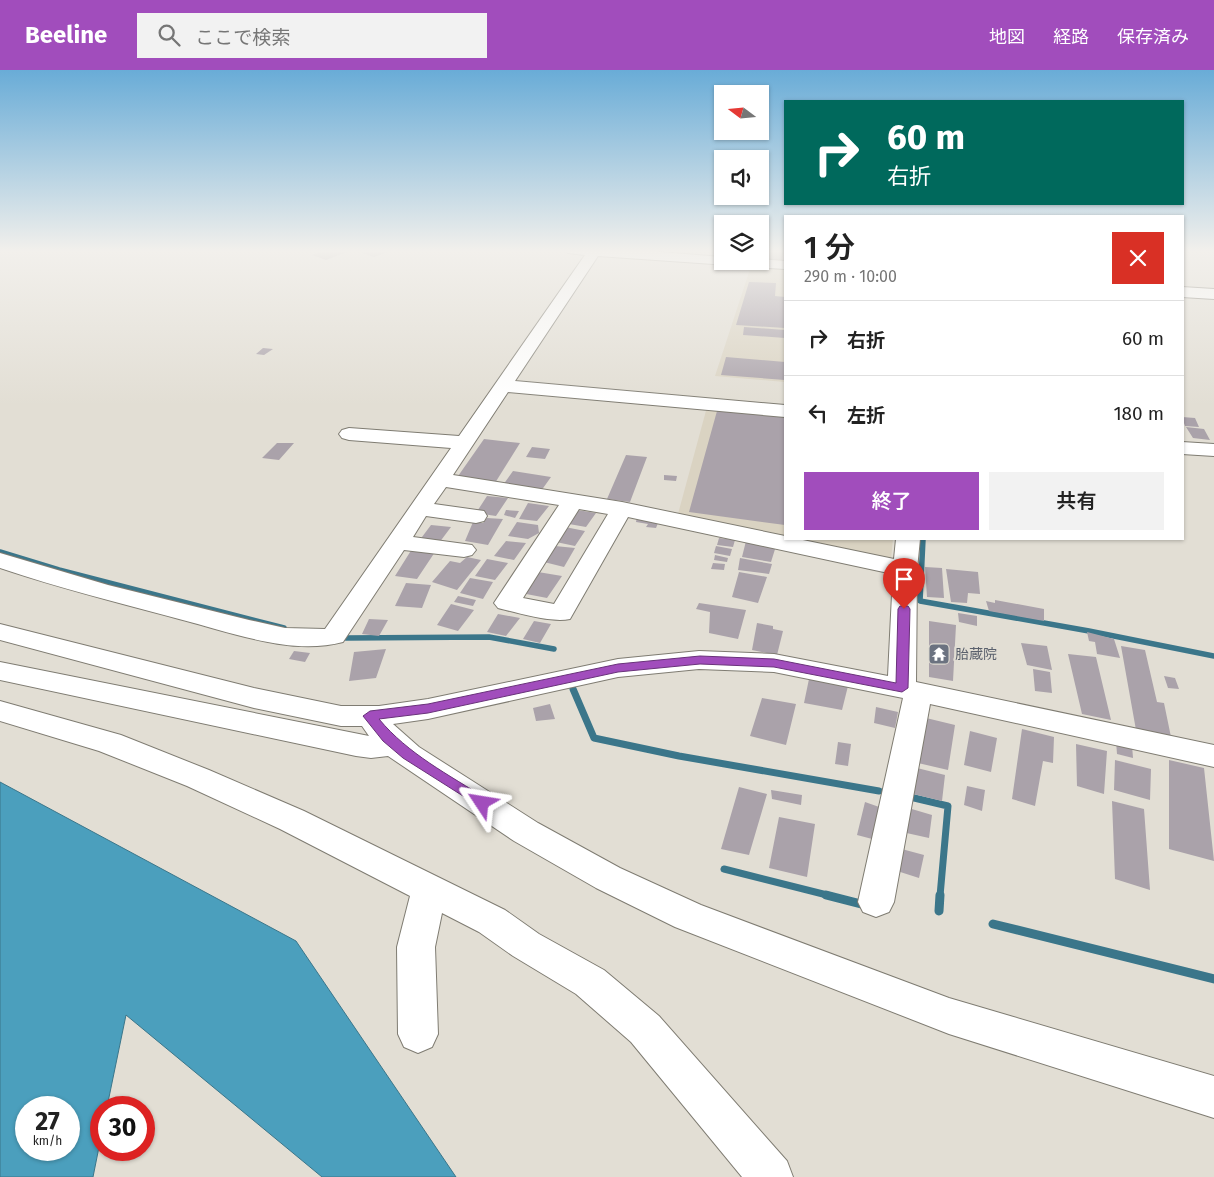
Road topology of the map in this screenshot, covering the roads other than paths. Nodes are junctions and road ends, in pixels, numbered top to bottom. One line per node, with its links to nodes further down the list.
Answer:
1 (561, 302): 2 (street)
2 (504, 386): 3 (street); 5 (street)
3 (784, 411)
4 (349, 434): 5 (street)
5 (466, 443): 8 (street)
6 (1184, 448): 7 (street)
7 (1214, 450)
8 (441, 480): 9 (street); 11 (street)
9 (573, 500): 10 (street); 10 (street)
10 (622, 509): 17 (street)
11 (420, 510): 12 (street); 14 (street)
12 (476, 516)
13 (908, 540): 17 (street)
14 (398, 542): 15 (street); 16 (street)
15 (464, 550)
16 (0, 560)
17 (905, 569): 20 (street)
18 (0, 632): 22 (street)
19 (0, 671): 23 (street)
20 (910, 690): 22 (street); 24 (street); 26 (street)
21 (0, 710): 25 (street)
22 (370, 716): 23 (street)
23 (396, 744): 28 (street)
24 (1214, 756)
25 (429, 890): 27 (street); 29 (street)
26 (876, 902)
27 (418, 1034)
28 (1214, 1097)
29 (771, 1177)

